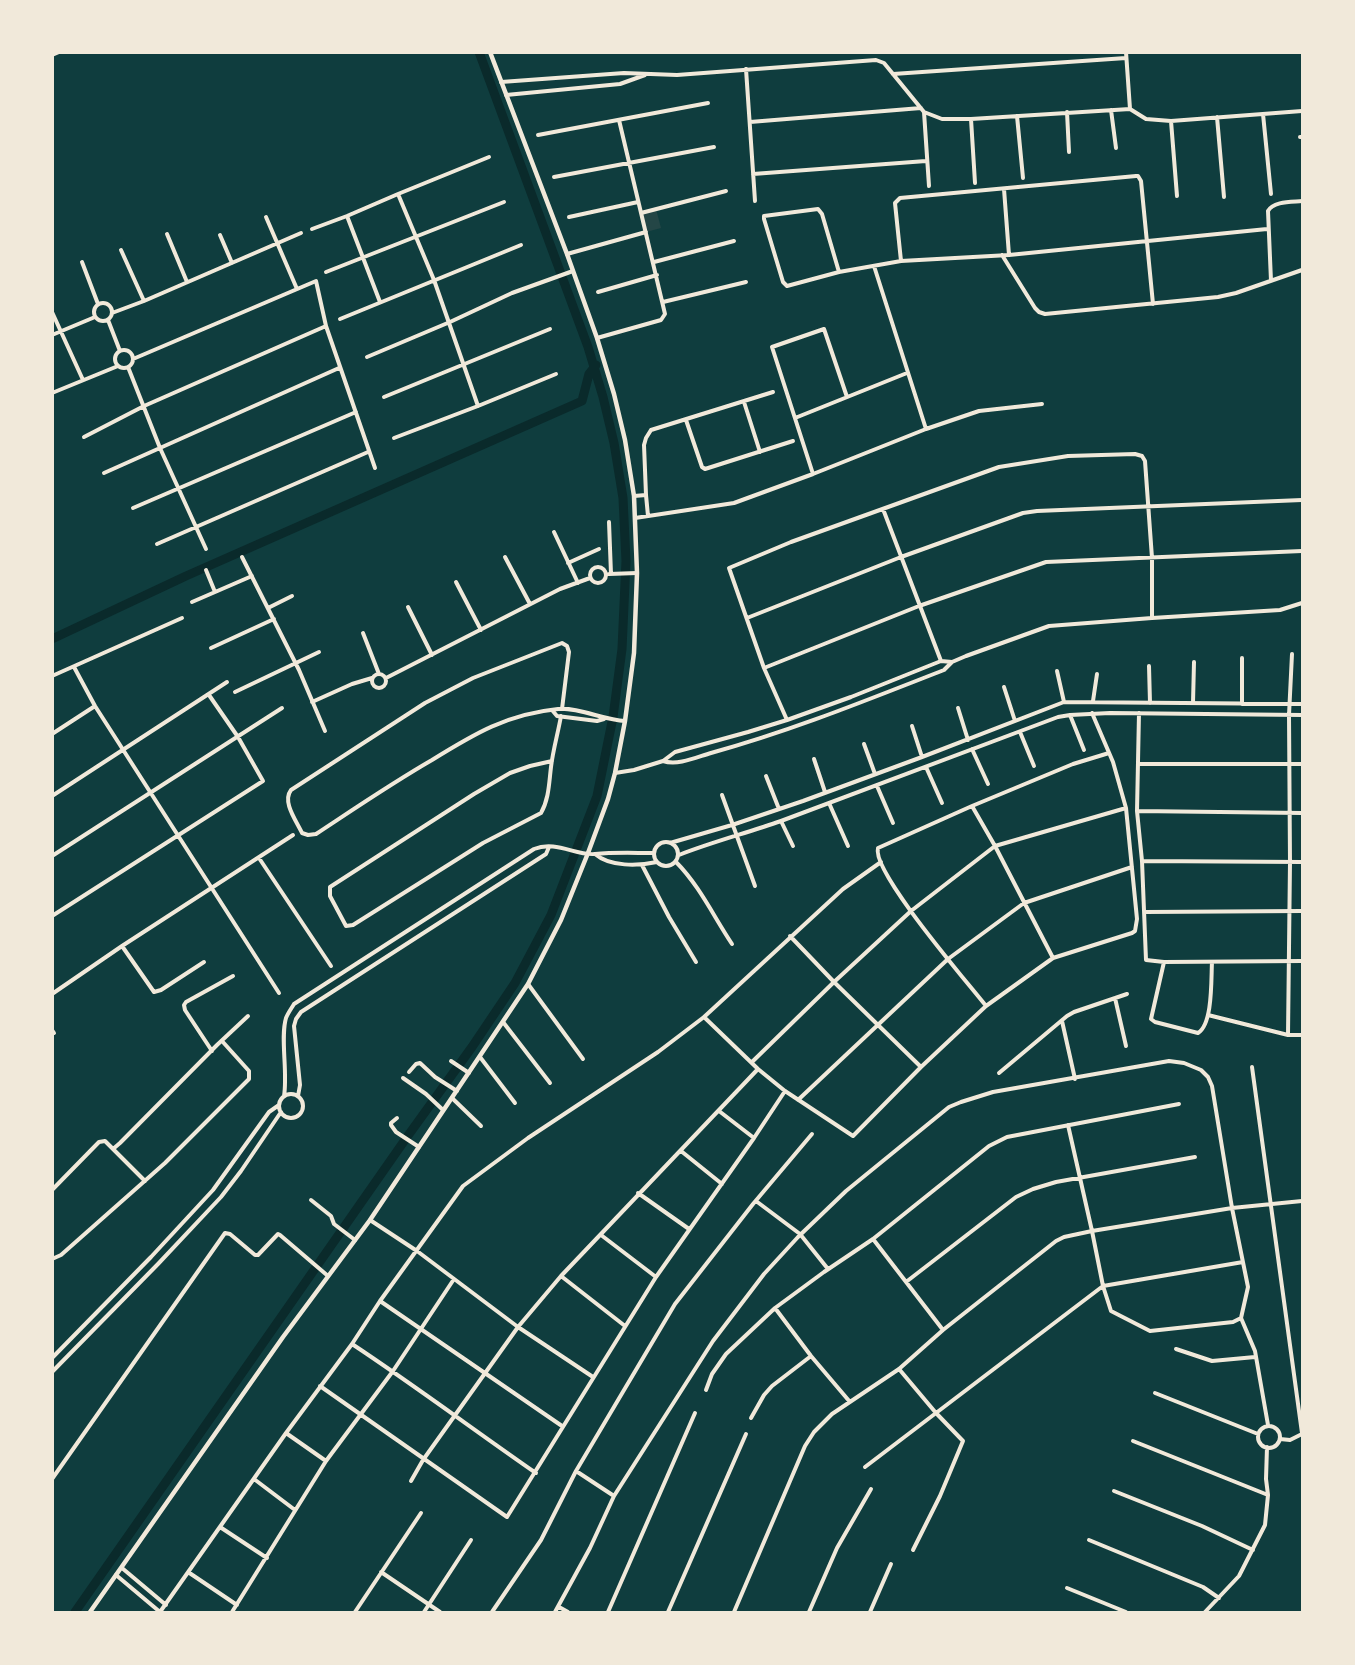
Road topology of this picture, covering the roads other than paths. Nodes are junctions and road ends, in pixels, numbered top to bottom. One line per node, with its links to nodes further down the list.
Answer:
1 (59, 52): 4 (street)
2 (1126, 52): 5 (street)
3 (490, 53): 9 (street)
4 (52, 55)
5 (1126, 58): 8 (street); 12 (street)
6 (746, 69): 7 (street); 8 (street); 23 (street)
7 (648, 74): 9 (street); 10 (street)
8 (893, 74): 13 (street)
9 (501, 82): 10 (street)
10 (506, 96): 62 (street)
11 (708, 102): 21 (street)
12 (1130, 109): 14 (street); 22 (street)
13 (922, 110): 20 (street); 23 (street); 29 (street)
14 (1111, 110): 16 (street); 26 (street)
15 (1302, 111): 17 (street)
16 (1067, 112): 18 (street); 27 (street)
17 (1264, 114): 19 (street); 39 (street)
18 (1017, 116): 20 (street); 33 (street)
19 (1217, 118): 22 (street); 41 (street)
20 (971, 119): 34 (street)
21 (619, 120): 24 (street); 30 (street)
22 (1172, 121): 40 (street)
23 (750, 122): 31 (street)
24 (538, 135)
25 (714, 147): 30 (street)
26 (1116, 148)
27 (1069, 152)
28 (489, 157): 38 (street)
29 (926, 161): 31 (street); 35 (street)
30 (629, 163): 32 (street); 45 (street)
31 (753, 174): 42 (street)
32 (554, 177)
33 (1024, 178)
34 (975, 183)
35 (929, 186)
36 (1004, 190): 58 (street); 64 (street); 66 (street)
37 (726, 192): 46 (street)
38 (398, 194): 47 (street); 56 (street)
39 (1271, 194)
40 (1177, 196)
41 (1224, 198)
42 (755, 201)
43 (1302, 201): 51 (street)
44 (504, 202): 56 (street)
45 (638, 202): 46 (street); 49 (street)
46 (641, 213): 52 (street)
47 (347, 216): 50 (street); 65 (street)
48 (266, 217): 59 (street)
49 (569, 217)
50 (312, 229)
51 (1268, 229): 58 (street); 77 (street)
52 (646, 232): 62 (street); 68 (street)
53 (301, 233): 59 (street)
54 (167, 234): 78 (street)
55 (220, 235): 69 (street)
56 (415, 236): 65 (street); 76 (street)
57 (734, 241): 68 (street)
58 (1146, 241): 64 (street); 86 (street)
59 (277, 243): 69 (street); 80 (street)
60 (521, 245): 76 (street)
61 (121, 250): 82 (street)
62 (567, 254): 72 (street)
63 (1002, 255): 64 (street); 66 (street); 86 (street)
64 (1009, 255)
65 (363, 256): 73 (street); 83 (street)
66 (901, 261): 70 (street)
67 (82, 262): 85 (street)
68 (654, 262): 75 (street)
69 (232, 263): 78 (street)
70 (874, 266): 74 (street); 105 (street)
71 (1302, 270): 77 (street)
72 (571, 271): 92 (street); 97 (street)
73 (326, 272)
74 (839, 272): 74 (street)
75 (657, 275): 81 (street); 84 (street)
76 (434, 280): 83 (street); 92 (street)
77 (1271, 281): 86 (street)
78 (187, 282): 82 (street)
79 (746, 282): 84 (street)
80 (297, 289): 93 (street); 100 (street)
81 (598, 292)
82 (144, 301): 88 (street)
83 (380, 302): 90 (street)
84 (663, 302): 97 (street)
85 (98, 304): 88 (street); 89 (street)
86 (1153, 304)
87 (52, 312): 95 (street)
88 (112, 313): 91 (street)
89 (95, 317): 91 (street); 95 (street)
90 (340, 319)
91 (108, 320): 98 (street)
92 (450, 322): 99 (street); 101 (street)
93 (326, 326): 104 (street); 114 (street)
94 (550, 329): 101 (street)
95 (61, 331): 96 (street); 107 (street)
96 (52, 335)
97 (597, 338): 131 (street)
98 (120, 350): 100 (street); 102 (street)
99 (367, 356)
100 (133, 359): 103 (street)
101 (463, 363): 110 (street); 115 (street)
102 (118, 366): 103 (street); 107 (street)
103 (128, 368): 114 (street)
104 (339, 368): 116 (street); 123 (street)
105 (907, 373): 111 (street); 119 (street)
106 (556, 374): 115 (street)
107 (83, 380): 109 (street)
108 (773, 392): 112 (street)
109 (52, 393)
110 (384, 396)
111 (847, 397): 117 (street); 117 (street)
112 (744, 402): 118 (street); 125 (street)
113 (1042, 404): 119 (street)
114 (144, 406): 120 (street); 123 (street)
115 (478, 406): 121 (street)
116 (356, 412): 124 (street); 129 (street)
117 (795, 418): 128 (street)
118 (686, 420): 125 (street); 130 (street)
119 (926, 429): 128 (street)
120 (84, 437)
121 (394, 438)
122 (793, 441): 125 (street)
123 (160, 448): 127 (street); 129 (street)
124 (368, 452): 126 (street); 139 (street)
125 (760, 452)
126 (375, 468)
127 (104, 473)
128 (813, 474): 136 (street)
129 (179, 489): 134 (street); 139 (street)
130 (646, 495): 131 (street); 136 (street)
131 (634, 496): 137 (street)
132 (1302, 500): 133 (street)
133 (1148, 506): 135 (street); 147 (street); 148 (street)
134 (133, 508)
135 (883, 509): 147 (street); 166 (street)
136 (648, 516): 137 (street)
137 (636, 518): 151 (street)
138 (609, 522): 152 (street)
139 (196, 526): 141 (street); 142 (street)
140 (554, 532): 149 (street)
141 (157, 544)
142 (206, 549)
143 (599, 549): 149 (street)
144 (1302, 551): 148 (street)
145 (242, 556): 153 (street)
146 (505, 557): 161 (street)
147 (901, 557): 162 (street); 166 (street)
148 (1152, 558): 162 (street); 167 (street)
149 (568, 563): 156 (street)
150 (206, 570): 157 (street)
151 (635, 573): 152 (street); 220 (street)
152 (611, 575): 154 (street); 154 (street)
153 (252, 576): 157 (street); 164 (street)
154 (590, 578): 156 (street)
155 (456, 582): 169 (street)
156 (578, 583): 161 (street)
157 (215, 592): 159 (street)
158 (292, 596): 164 (street)
159 (192, 602)
160 (1302, 603): 167 (street)
161 (530, 604): 169 (street)
162 (919, 606): 176 (street); 182 (street)
163 (408, 607): 174 (street)
164 (268, 608): 168 (street)
165 (182, 618): 181 (street)
166 (747, 618): 182 (street)
167 (1152, 618): 177 (street)
168 (274, 619): 171 (street); 179 (street)
169 (481, 630): 174 (street)
170 (363, 633): 184 (street)
171 (211, 648)
172 (319, 652): 179 (street)
173 (1292, 654): 202 (street)
174 (432, 655): 188 (street)
175 (1242, 658): 201 (street)
176 (941, 661): 177 (street); 193 (street)
177 (952, 662): 205 (street)
178 (1194, 662): 199 (street)
179 (296, 663): 191 (street); 195 (street)
180 (1149, 666): 198 (street)
181 (74, 667): 186 (street); 204 (street)
182 (764, 668): 219 (street)
183 (1057, 671): 196 (street)
184 (379, 674): 187 (street); 188 (street)
185 (1097, 674): 194 (street)
186 (52, 676)
187 (372, 678): 188 (street); 195 (street)
188 (386, 678)
189 (227, 682): 192 (street)
190 (1004, 687): 221 (street)
191 (235, 692)
192 (209, 695): 227 (street); 232 (street)
193 (851, 697): 205 (street); 219 (street)
194 (1093, 701): 196 (street); 197 (street)
195 (312, 702): 223 (street)
196 (1064, 702): 221 (street)
197 (1111, 702): 198 (street); 210 (street)
198 (1150, 703): 199 (street)
199 (1193, 703): 200 (street)
200 (1220, 704): 201 (street); 213 (street)
201 (1242, 704): 202 (street)
202 (1290, 704): 203 (street); 215 (street)
203 (1302, 704)
204 (96, 706): 226 (street); 232 (street)
205 (854, 706): 229 (street)
206 (282, 708): 227 (street)
207 (958, 708): 228 (street)
208 (562, 709): 209 (street); 209 (street); 218 (street)
209 (552, 710): 217 (street)
210 (1110, 712): 211 (street); 212 (street)
211 (1139, 713): 213 (street); 239 (street)
212 (1092, 714): 214 (street); 234 (street)
213 (1220, 714): 215 (street)
214 (1070, 715): 225 (street); 233 (street)
215 (1289, 715): 216 (street); 240 (street)
216 (1302, 715)
217 (561, 716): 218 (street); 237 (street)
218 (604, 718): 220 (street)
219 (787, 720): 224 (street)
220 (625, 721): 245 (street)
221 (1015, 722): 228 (street)
222 (912, 726): 235 (street)
223 (325, 731)
224 (748, 732): 229 (street); 238 (street)
225 (1020, 732): 231 (street); 243 (street)
226 (52, 734)
227 (238, 737): 252 (street); 268 (street)
228 (968, 740): 235 (street)
229 (752, 742): 238 (street)
230 (864, 744): 246 (street)
231 (972, 749): 244 (street); 249 (street)
232 (124, 750): 252 (street); 254 (street)
233 (1084, 750)
234 (1109, 753): 258 (street); 259 (street)
235 (922, 757): 242 (street)
236 (814, 759): 251 (street)
237 (552, 761): 237 (street)
238 (664, 761): 245 (street)
239 (1139, 764): 240 (street); 262 (street)
240 (1289, 764): 241 (street); 263 (street)
241 (1302, 764)
242 (902, 765): 246 (street); 247 (street)
243 (1034, 766)
244 (926, 767): 247 (street); 257 (street)
245 (615, 773): 276 (street)
246 (875, 774): 251 (street)
247 (905, 774): 250 (street)
248 (766, 776): 260 (street)
249 (988, 784)
250 (877, 786): 256 (street); 266 (street)
251 (825, 792): 255 (street)
252 (151, 793): 268 (street); 280 (street)
253 (722, 795): 267 (street)
254 (52, 796)
255 (803, 801): 260 (street); 261 (street)
256 (829, 803): 261 (street); 273 (street)
257 (942, 803)
258 (972, 806): 274 (street); 285 (street)
259 (1126, 808): 274 (street); 289 (street)
260 (779, 809): 267 (street)
261 (806, 811): 265 (street)
262 (1137, 811): 263 (street); 282 (street)
263 (1290, 813): 264 (street); 286 (street)
264 (1302, 813)
265 (781, 821): 270 (street); 272 (street)
266 (893, 822)
267 (732, 825): 270 (street); 271 (street)
268 (179, 835): 291 (street); 297 (street)
269 (293, 835): 281 (street)
270 (736, 836): 279 (street); 290 (street)
271 (670, 843): 277 (street); 279 (street)
272 (793, 846)
273 (848, 846)
274 (995, 846): 292 (street); 293 (street)
275 (550, 847): 276 (street); 344 (street); 345 (street)
276 (586, 853): 278 (street); 312 (street)
277 (654, 853): 278 (street); 283 (street)
278 (595, 854): 288 (street)
279 (678, 855): 284 (street)
280 (52, 856)
281 (259, 858): 291 (street); 309 (street)
282 (1142, 861): 286 (street); 296 (street)
283 (657, 862): 284 (street); 288 (street)
284 (676, 862): 299 (street)
285 (881, 862): 293 (street); 298 (street)
286 (1290, 862): 287 (street); 294 (street)
287 (1302, 862)
288 (642, 865): 306 (street)
289 (1132, 867): 292 (street); 301 (street)
290 (756, 886)
291 (213, 888): 300 (street); 313 (street)
292 (1024, 903): 301 (street); 302 (street)
293 (910, 911): 302 (street); 311 (street)
294 (1289, 911): 295 (street); 296 (street); 303 (street)
295 (1302, 911)
296 (1145, 912): 307 (street)
297 (52, 916)
298 (790, 936): 311 (street); 320 (street)
299 (732, 944)
300 (122, 946): 305 (street); 314 (street)
301 (1053, 958): 317 (street)
302 (948, 959): 317 (street); 323 (street)
303 (1289, 961): 304 (street); 308 (street); 324 (street)
304 (1302, 961)
305 (204, 962)
306 (696, 962)
307 (1164, 962): 308 (street); 318 (street)
308 (1212, 962): 318 (street)
309 (331, 966)
310 (233, 976): 328 (street)
311 (834, 982): 323 (street); 332 (street)
312 (528, 984): 322 (street); 330 (street)
313 (279, 993)
314 (52, 994)
315 (1127, 994): 316 (street)
316 (1115, 998): 321 (street); 327 (street)
317 (986, 1006): 334 (street)
318 (1208, 1015): 324 (street)
319 (248, 1016): 326 (street)
320 (704, 1017): 332 (street); 382 (street)
321 (1062, 1021): 338 (street); 340 (street)
322 (503, 1022): 329 (street); 341 (street)
323 (880, 1025): 334 (street); 347 (street)
324 (1288, 1035): 325 (street)
325 (1302, 1036)
326 (222, 1041): 328 (street); 364 (street)
327 (1126, 1046)
328 (212, 1051): 360 (street)
329 (480, 1057): 337 (street); 348 (street)
330 (583, 1059)
331 (451, 1061): 337 (street)
332 (752, 1062): 335 (street)
333 (1252, 1067): 373 (street)
334 (921, 1068): 347 (street)
335 (758, 1069): 343 (street); 352 (street)
336 (409, 1072): 342 (street)
337 (469, 1073): 342 (street)
338 (999, 1073)
339 (403, 1078): 351 (street)
340 (1075, 1079): 374 (street); 378 (street)
341 (550, 1083)
342 (457, 1091): 346 (street)
343 (785, 1092): 347 (street); 358 (street)
344 (284, 1096): 345 (street); 349 (street)
345 (298, 1096): 353 (street)
346 (452, 1098): 351 (street); 356 (street)
347 (798, 1100)
348 (515, 1103)
349 (279, 1104): 353 (street); 367 (street)
350 (1179, 1104): 355 (street)
351 (443, 1110): 359 (street)
352 (719, 1111): 358 (street); 361 (street)
353 (281, 1112): 369 (street)
354 (397, 1118): 359 (street)
355 (1068, 1125): 363 (street); 380 (street)
356 (481, 1126)
357 (812, 1134): 371 (street)
358 (754, 1138): 365 (street)
359 (419, 1147): 375 (street)
360 (113, 1149): 364 (street); 366 (street)
361 (681, 1151): 365 (street); 368 (street)
362 (1195, 1157): 363 (street)
363 (1079, 1178): 377 (street); 392 (street)
364 (145, 1181): 384 (street)
365 (722, 1184): 376 (street)
366 (52, 1190)
367 (213, 1190): 369 (street); 383 (street)
368 (638, 1194): 376 (street); 379 (street)
369 (221, 1196): 386 (street)
370 (311, 1200): 381 (street)
371 (756, 1200): 378 (street); 432 (street)
372 (1302, 1201): 373 (street)
373 (1272, 1204): 374 (street); 423 (street)
374 (1232, 1208): 377 (street); 385 (street)
375 (370, 1220): 381 (street); 382 (street)
376 (690, 1230): 390 (street)
377 (1092, 1231): 393 (street); 400 (street)
378 (800, 1234): 387 (street); 440 (street)
379 (601, 1236): 389 (street); 390 (street)
380 (873, 1239): 387 (street); 392 (street)
381 (354, 1240): 388 (street)
382 (417, 1251): 391 (street); 394 (street)
383 (151, 1257): 386 (street); 405 (street)
384 (52, 1259)
385 (1243, 1262): 393 (street); 396 (street)
386 (158, 1264): 408 (street)
387 (828, 1269): 395 (street)
388 (328, 1276): 434 (street); 450 (street)
389 (561, 1276): 397 (street); 398 (street)
390 (656, 1277): 397 (street)
391 (454, 1279): 398 (street); 399 (street)
392 (906, 1282): 400 (street)
393 (1103, 1286): 396 (street); 416 (street)
394 (380, 1301): 399 (street); 401 (street)
395 (775, 1308): 403 (street); 412 (street)
396 (1241, 1318): 404 (street)
397 (625, 1326): 410 (street)
398 (518, 1327): 409 (street); 410 (street)
399 (421, 1329): 407 (street); 409 (street)
400 (943, 1330): 406 (street)
401 (352, 1344): 407 (street); 411 (street)
402 (1176, 1349): 404 (street)
403 (812, 1356): 414 (street); 419 (street)
404 (1256, 1357): 420 (street)
405 (52, 1358)
406 (899, 1369): 414 (street); 416 (street)
407 (392, 1370): 417 (street); 418 (street)
408 (52, 1372)
409 (485, 1373): 418 (street); 421 (street)
410 (593, 1377): 421 (street)
411 (320, 1386): 417 (street); 422 (street)
412 (706, 1390)
413 (1155, 1393): 425 (street)
414 (850, 1402): 471 (street)
415 (695, 1413): 469 (street)
416 (936, 1413): 431 (street); 446 (street)
417 (360, 1415): 429 (street); 430 (street)
418 (454, 1417): 429 (street); 433 (street)
419 (751, 1418)
420 (1268, 1425): 425 (street); 426 (street)
421 (562, 1426): 433 (street)
422 (286, 1432): 430 (street); 435 (street)
423 (1302, 1433): 426 (street)
424 (746, 1434): 470 (street)
425 (1258, 1434): 428 (street)
426 (1280, 1439): 428 (street)
427 (1134, 1441): 439 (street)
428 (1267, 1447): 439 (street)
429 (423, 1460): 433 (street); 436 (street)
430 (326, 1461): 441 (street)
431 (865, 1467)
432 (576, 1471): 440 (street); 466 (street)
433 (536, 1473)
434 (52, 1479)
435 (254, 1479): 441 (street); 443 (street)
436 (411, 1481)
437 (872, 1489): 472 (street)
438 (1114, 1491): 447 (street)
439 (1268, 1495): 447 (street)
440 (614, 1496): 459 (street)
441 (295, 1510): 448 (street)
442 (421, 1513): 452 (street)
443 (220, 1527): 448 (street); 451 (street)
444 (471, 1540): 456 (street)
445 (1089, 1540): 455 (street)
446 (913, 1550)
447 (1253, 1550): 455 (street)
448 (267, 1558): 458 (street)
449 (891, 1564): 473 (street)
450 (122, 1568): 453 (street); 457 (street)
451 (188, 1572): 457 (street); 458 (street)
452 (381, 1572): 456 (street); 463 (street)
453 (116, 1575): 460 (street); 461 (street)
454 (1067, 1588): 474 (street)
455 (1219, 1598): 475 (street)
456 (430, 1604): 464 (street); 465 (street)
457 (166, 1605): 461 (street)
458 (237, 1605): 462 (street)
459 (559, 1607): 467 (street); 468 (street)
460 (90, 1612)
461 (160, 1612)
462 (232, 1612)
463 (355, 1612)
464 (424, 1612)
465 (440, 1612)
466 (492, 1612)
467 (555, 1612)
468 (568, 1612)
469 (608, 1612)
470 (668, 1612)
471 (734, 1612)
472 (809, 1612)
473 (870, 1612)
474 (1126, 1612)
475 (1206, 1612)

